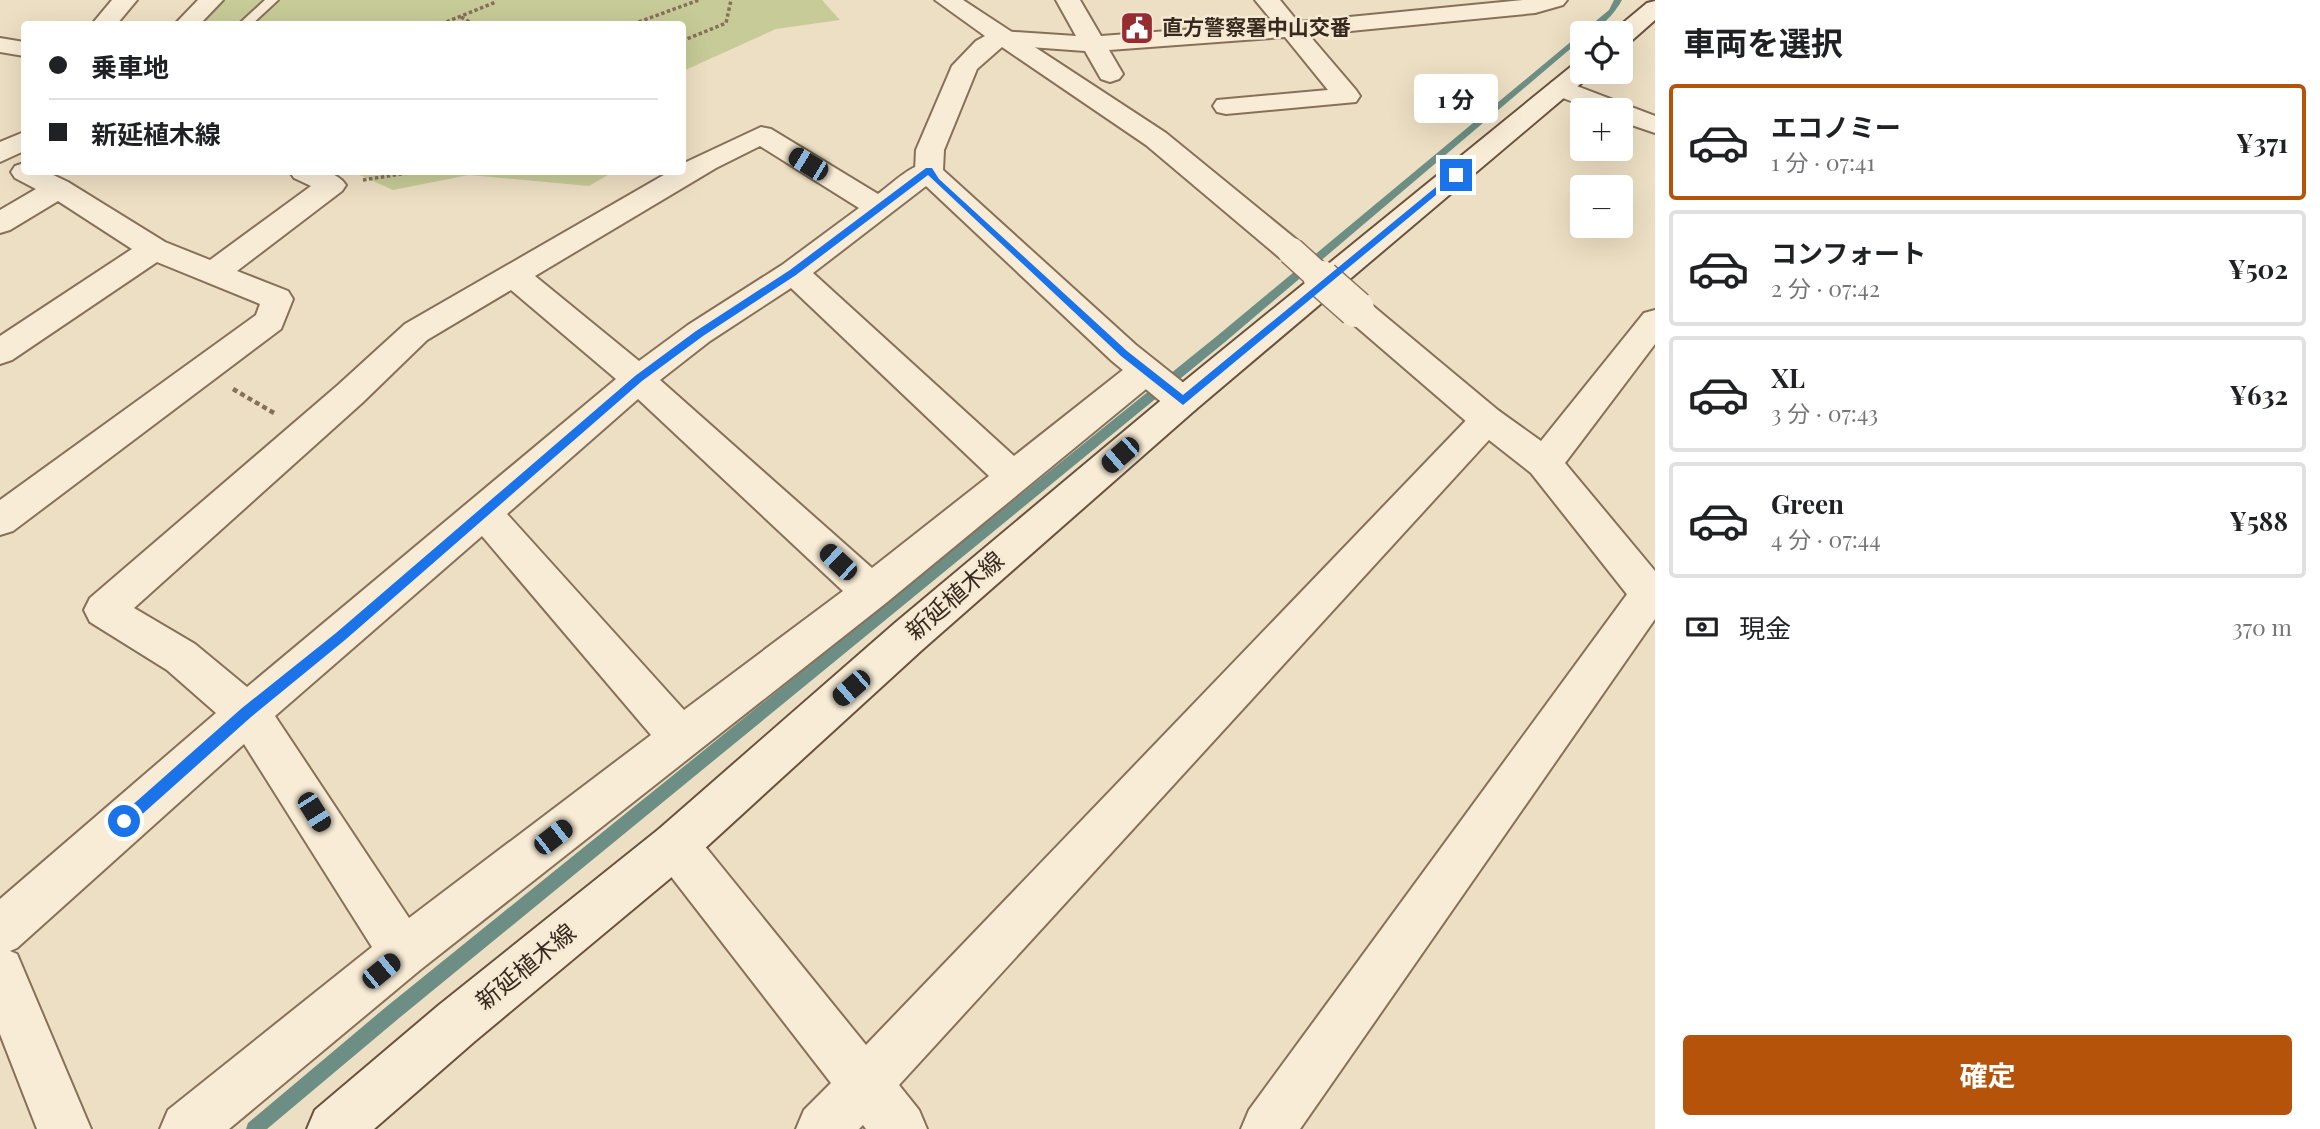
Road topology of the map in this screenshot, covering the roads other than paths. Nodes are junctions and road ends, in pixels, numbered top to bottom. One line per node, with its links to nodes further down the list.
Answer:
1 (125, 0): 10 (street)
2 (211, 0): 11 (street)
3 (272, 0): 12 (lane)
4 (947, 0): 15 (street)
5 (1068, 0): 16 (street)
6 (1267, 0): 14 (street)
7 (1555, 0): 8 (street)
8 (1440, 7): 14 (street)
9 (1655, 8): 13 (street)
10 (107, 21)
11 (190, 21)
12 (249, 21)
13 (1633, 26)
14 (1291, 29): 16 (street); 23 (street)
15 (1001, 38): 16 (street); 29 (street); 46 (street, bridge)
16 (1092, 44): 19 (street)
17 (0, 45): 18 (street)
18 (21, 48)
19 (1110, 74)
20 (1570, 81): 45 (street, 新延植木線)
21 (1579, 84): 22 (street)
22 (1600, 98)
23 (1226, 106)
24 (1633, 116): 25 (street)
25 (1655, 125)
26 (21, 142): 27 (street)
27 (0, 156): 28 (street)
28 (21, 169)
29 (929, 170): 35 (street); 43 (street)
30 (686, 174): 35 (street)
31 (33, 175): 34 (street)
32 (310, 175): 39 (street)
33 (684, 175): 40 (street)
34 (58, 188): 36 (street); 37 (street)
35 (878, 207): 38 (street)
36 (0, 223)
37 (154, 250): 39 (street); 42 (street)
38 (793, 272): 44 (street); 48 (street)
39 (214, 273): 50 (street)
40 (513, 275): 44 (street); 53 (street)
41 (1655, 321): 47 (street)
42 (0, 352)
43 (1145, 370): 45 (street); 48 (street)
44 (638, 379): 49 (street); 51 (street)
45 (1183, 401): 55 (street, 新延植木線)
46 (1487, 419): 47 (street); 59 (street)
47 (1544, 463): 52 (street)
48 (1013, 477): 54 (street)
49 (484, 513): 53 (street); 54 (street)
50 (0, 520)
51 (858, 580)
52 (1653, 597): 65 (street)
53 (247, 713): 56 (street); 57 (street)
54 (681, 738): 57 (street)
55 (675, 845): 59 (street); 62 (street, 新延植木線)
56 (0, 931)
57 (403, 953): 61 (street)
58 (0, 971): 60 (street)
59 (864, 1084): 63 (street); 64 (street)
60 (64, 1129)
61 (187, 1129)
62 (334, 1129)
63 (823, 1129)
64 (900, 1129)
65 (1268, 1129)

